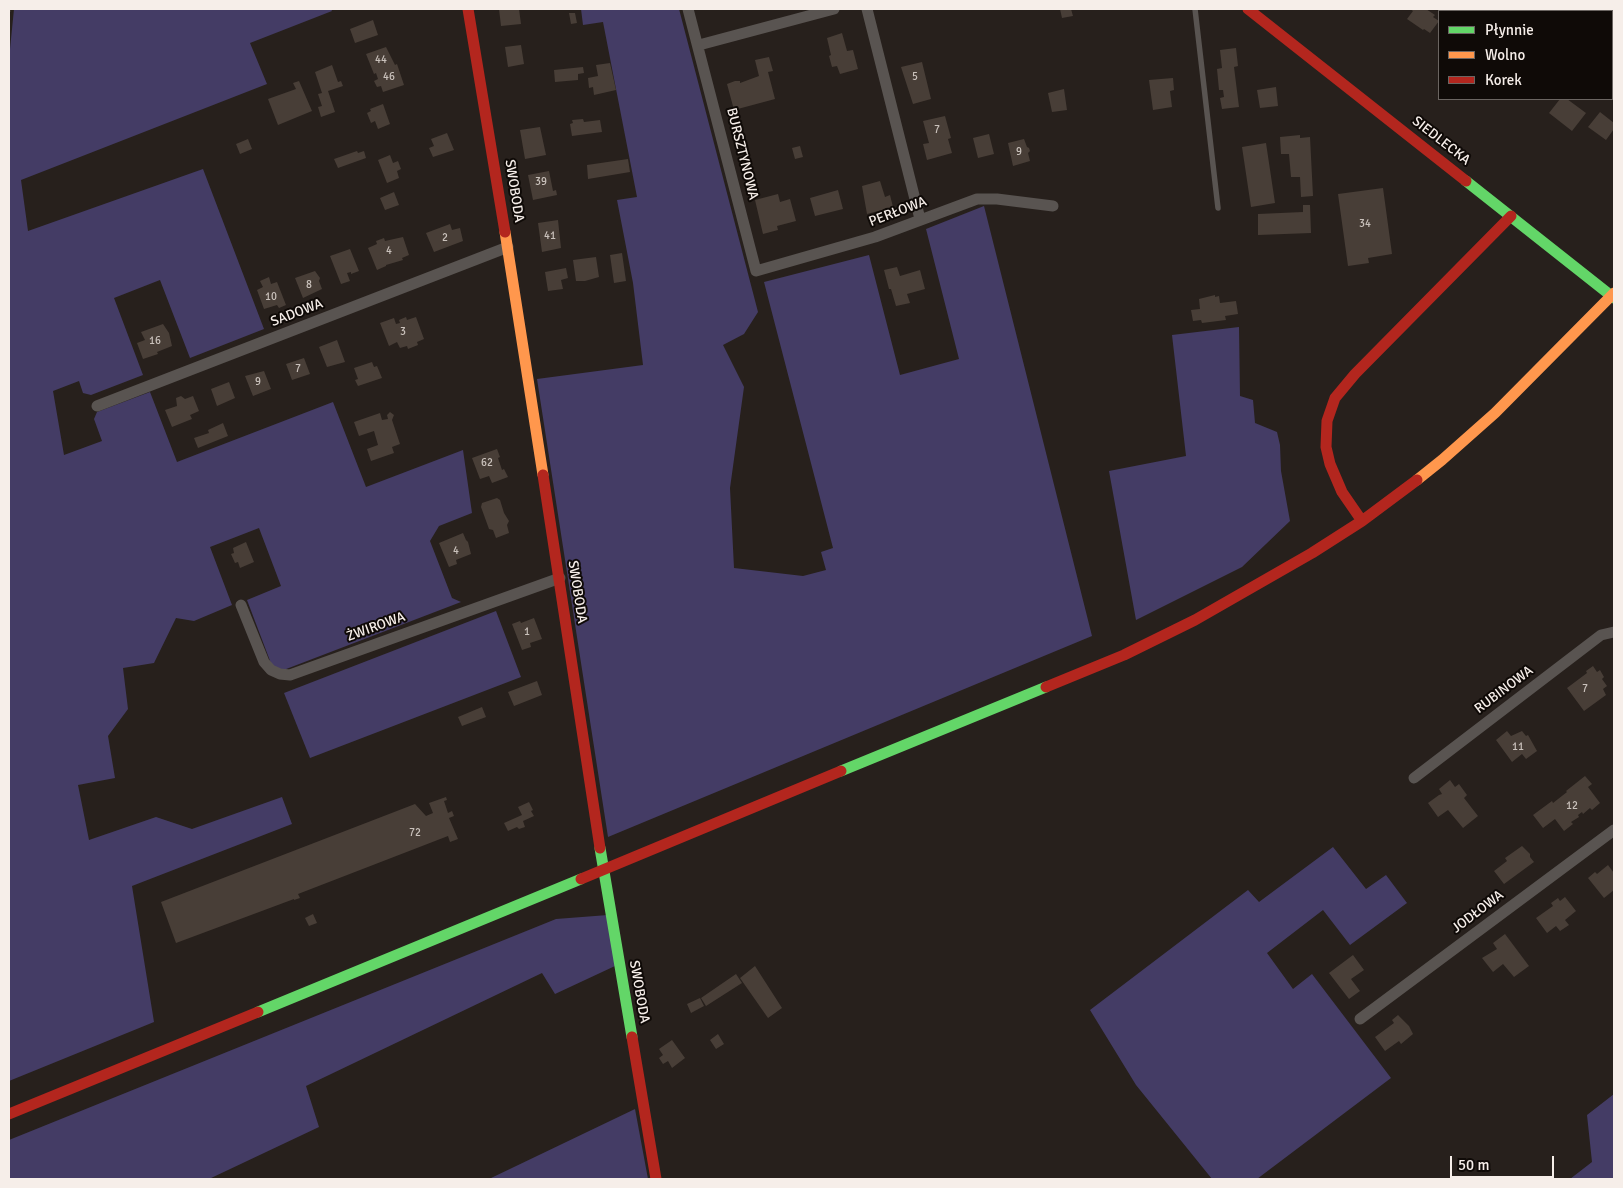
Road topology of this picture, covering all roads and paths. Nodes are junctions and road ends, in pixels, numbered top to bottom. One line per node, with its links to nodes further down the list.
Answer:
1 (468, 9): 12 (main road, SWOBODA)
2 (688, 9): 7 (street, BURSZTYNOWA)
3 (834, 9): 7 (street)
4 (867, 9): 11 (street)
5 (1195, 9): 9 (lane)
6 (1248, 9): 10 (main road, SIEDLECKA)
7 (699, 45): 13 (street, BURSZTYNOWA)
8 (1053, 206): 11 (street, PERŁOWA)
9 (1218, 208)
10 (1511, 216): 15 (main road, SIEDLECKA); 17 (main road)
11 (920, 219): 13 (street, PERŁOWA)
12 (508, 247): 16 (street, SADOWA); 18 (main road, SWOBODA)
13 (756, 271)
14 (1614, 293): 17 (main road)
15 (1614, 298)
16 (97, 406)
17 (1362, 521): 23 (main road)
18 (560, 578): 19 (street, ŻWIROWA); 23 (main road, SWOBODA)
19 (241, 605)
20 (1614, 632): 21 (street, RUBINOWA)
21 (1414, 778)
22 (1614, 830): 24 (street, JODŁOWA)
23 (603, 869): 25 (main road); 26 (main road, SWOBODA)
24 (1360, 1020)
25 (9, 1114)
26 (656, 1179)

